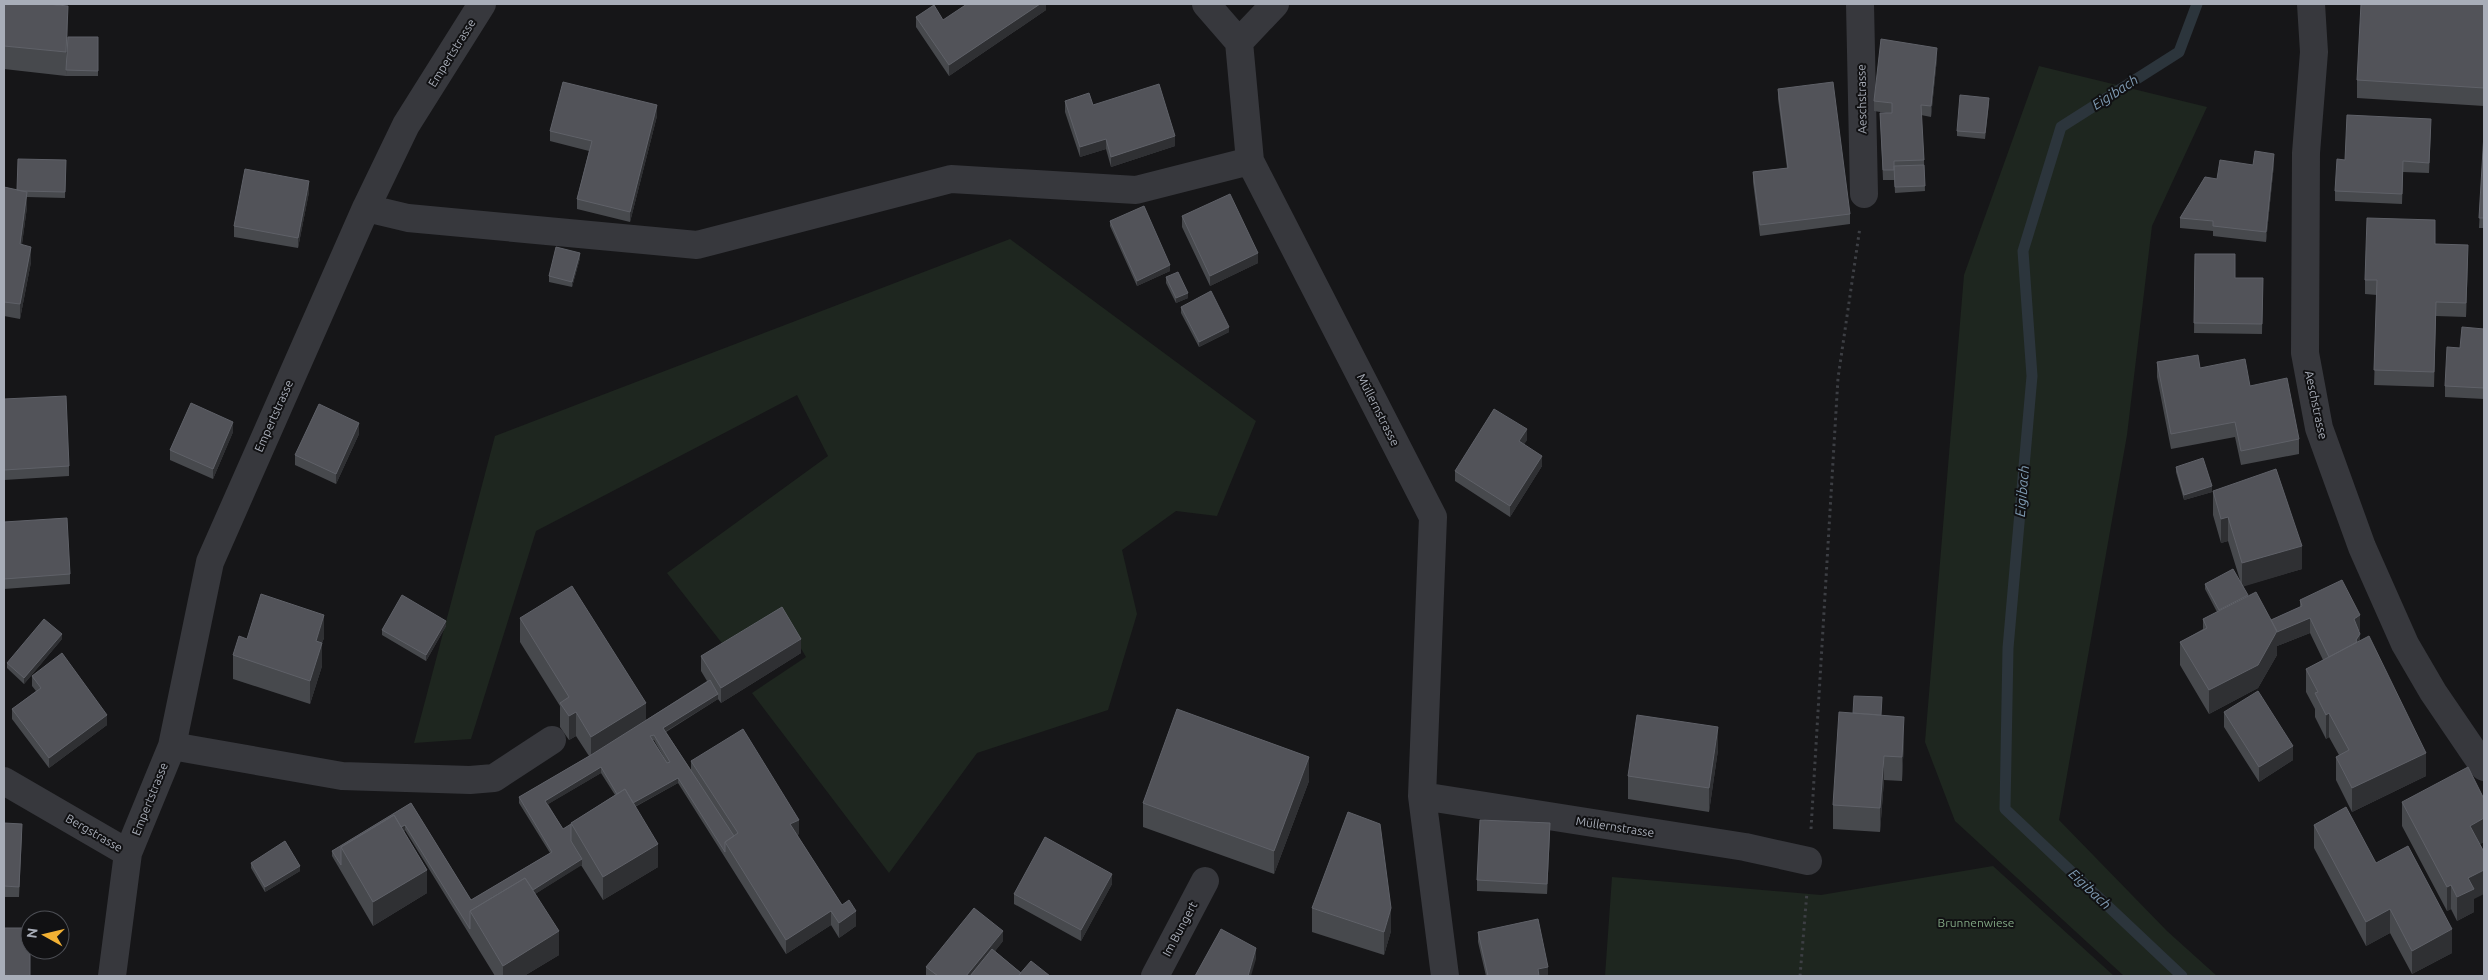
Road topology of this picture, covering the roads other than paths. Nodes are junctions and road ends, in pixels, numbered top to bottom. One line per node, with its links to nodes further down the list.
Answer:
1 (482, 4): 9 (street, Empertstrasse)
2 (1206, 4): 6 (street)
3 (1275, 4): 6 (street)
4 (1860, 4): 8 (street, Aeschstrasse)
5 (2311, 4): 12 (street, Aeschstrasse)
6 (1238, 42): 7 (street, Müllernstrasse)
7 (1250, 161): 9 (street); 14 (street, Müllernstrasse)
8 (1864, 194)
9 (366, 208): 11 (street, Empertstrasse)
10 (552, 740): 11 (street)
11 (172, 746): 15 (street, Empertstrasse)
12 (2484, 767)
13 (4, 781): 15 (street, Bergstrasse)
14 (1422, 796): 16 (street, Müllernstrasse); 20 (street, Müllernstrasse)
15 (128, 853): 18 (street, Bergstrasse)
16 (1808, 861)
17 (1205, 881): 19 (street, Im Bungert)
18 (112, 976)
19 (1155, 976)
20 (1446, 976)

